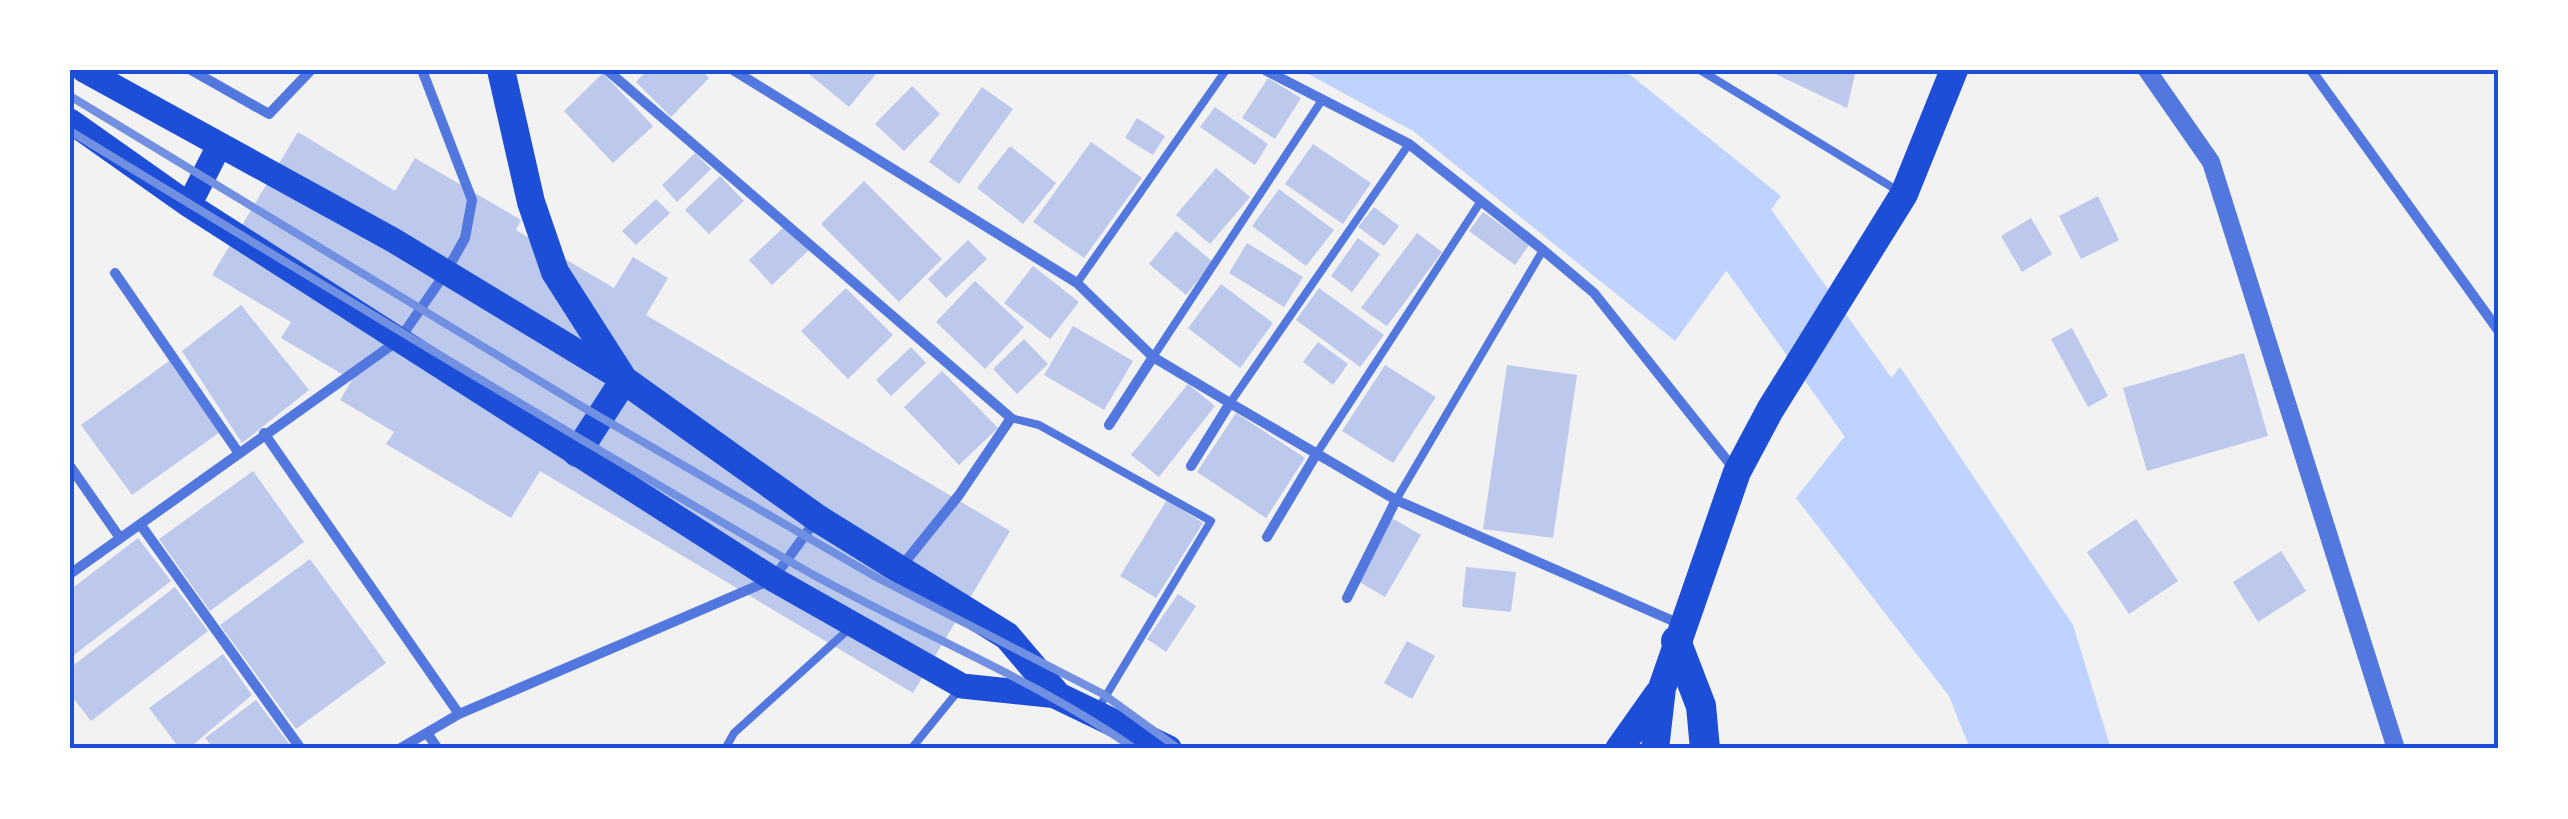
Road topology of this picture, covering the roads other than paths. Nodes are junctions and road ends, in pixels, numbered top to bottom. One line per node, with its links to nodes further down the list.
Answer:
1 (84, 70): 17 (main road)
2 (190, 70): 3 (street)
3 (311, 70)
4 (422, 70): 22 (street)
5 (501, 70): 28 (highway)
6 (607, 70): 30 (street)
7 (733, 70): 24 (street)
8 (1226, 70): 24 (lane)
9 (1265, 70): 14 (street)
10 (1700, 70): 19 (lane)
11 (1954, 70): 19 (highway)
12 (2148, 70): 65 (street)
13 (2311, 70): 25 (street)
14 (1322, 100): 16 (street); 27 (lane)
15 (70, 121): 20 (main road)
16 (1409, 144): 18 (street); 29 (lane)
17 (219, 146): 20 (main road); 22 (main road)
18 (1481, 201): 21 (street); 35 (lane)
19 (1899, 201): 38 (highway)
20 (189, 205): 26 (main road)
21 (1544, 250): 38 (street); 39 (lane)
22 (446, 272): 26 (street); 28 (main road)
23 (115, 273): 33 (street)
24 (1076, 284): 27 (street)
25 (2498, 330)
26 (399, 340): 32 (street); 34 (main road)
27 (1152, 357): 29 (street); 31 (street)
28 (624, 380): 34 (highway); 40 (highway)
29 (1230, 403): 35 (street); 37 (street)
30 (1011, 418): 44 (street); 53 (lane)
31 (1110, 425)
32 (264, 433): 33 (street); 54 (street)
33 (238, 452): 41 (street)
34 (577, 453): 46 (main road)
35 (1317, 453): 39 (street); 42 (street)
36 (70, 466): 43 (street)
37 (1191, 466)
38 (1736, 472): 49 (highway)
39 (1396, 500): 47 (street); 49 (street)
40 (817, 518): 44 (highway); 46 (street)
41 (140, 524): 43 (street); 56 (street)
42 (1267, 536)
43 (120, 538): 45 (street)
44 (899, 570): 52 (highway)
45 (70, 574)
46 (772, 578): 48 (main road); 54 (street)
47 (1347, 598)
48 (855, 623): 50 (main road); 59 (lane)
49 (1678, 633): 51 (highway); 64 (highway)
50 (962, 686): 52 (main road); 60 (lane)
51 (1662, 688): 62 (highway); 63 (highway)
52 (1058, 696): 53 (highway)
53 (1097, 711): 61 (highway)
54 (459, 714): 55 (street)
55 (427, 732): 57 (street); 58 (street)
56 (301, 749)
57 (398, 749)
58 (438, 749)
59 (724, 749)
60 (911, 749)
61 (1168, 749)
62 (1619, 749)
63 (1655, 749)
64 (1705, 749)
65 (2396, 749)

